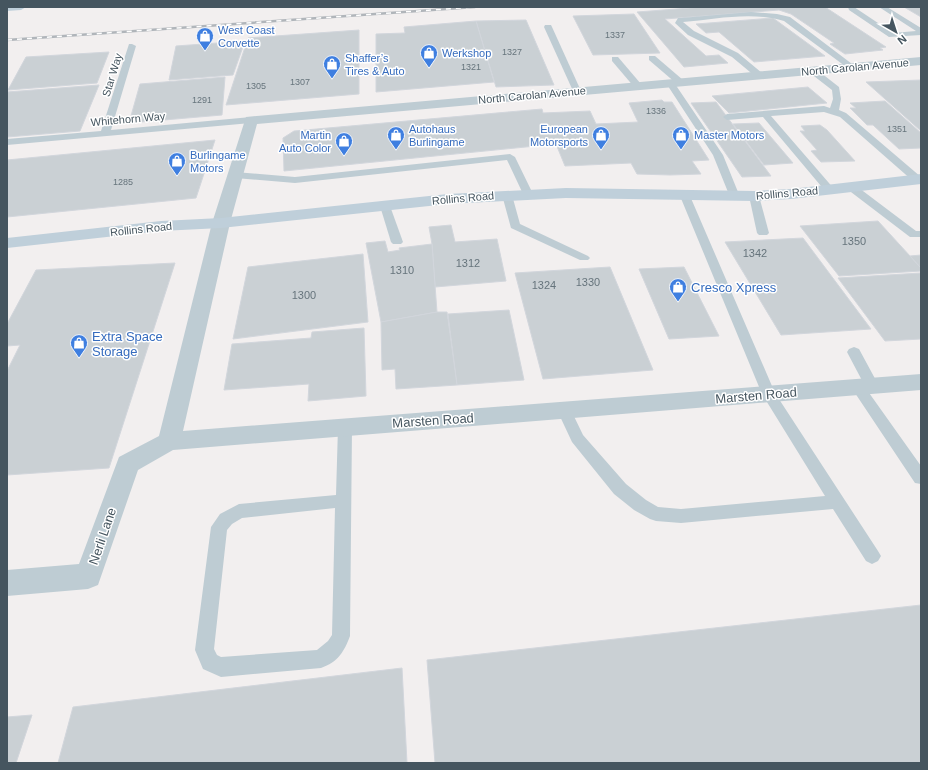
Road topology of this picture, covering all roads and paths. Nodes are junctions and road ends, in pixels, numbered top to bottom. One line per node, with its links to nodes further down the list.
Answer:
1 (20, 7): 4 (main road)
2 (851, 7): 6 (lane)
3 (882, 7): 6 (lane)
4 (7, 8)
5 (548, 27): 16 (lane)
6 (921, 32)
7 (132, 46): 21 (lane, Star Way)
8 (652, 58): 14 (lane)
9 (615, 59): 15 (lane)
10 (921, 61): 11 (street, North Carolan Avenue)
11 (852, 67): 12 (street, North Carolan Avenue); 13 (lane)
12 (813, 71): 13 (street, North Carolan Avenue); 17 (lane)
13 (759, 75): 14 (street, North Carolan Avenue)
14 (675, 83): 15 (street, North Carolan Avenue); 30 (lane)
15 (638, 86): 16 (street, North Carolan Avenue)
16 (577, 91): 20 (street, North Carolan Avenue)
17 (834, 110): 18 (lane); 24 (lane)
18 (765, 114): 19 (lane); 26 (lane)
19 (727, 117)
20 (251, 120): 21 (lane, Whitehorn Way); 23 (street)
21 (105, 133): 22 (lane, Whitehorn Way)
22 (7, 142)
23 (235, 175): 27 (lane); 33 (street)
24 (919, 179): 25 (main road, Rollins Road)
25 (851, 187): 26 (main road, Rollins Road); 35 (lane)
26 (830, 190): 31 (main road, Rollins Road)
27 (528, 194): 28 (main road, Rollins Road); 29 (main road, Rollins Road)
28 (507, 195): 32 (main road, Rollins Road); 38 (lane)
29 (685, 196): 30 (main road, Rollins Road); 42 (lane)
30 (735, 196): 31 (main road, Rollins Road)
31 (754, 196): 34 (lane)
32 (385, 206): 33 (main road, Rollins Road); 36 (lane)
33 (221, 223): 37 (main road, Rollins Road); 45 (street)
34 (763, 233)
35 (921, 234)
36 (397, 242)
37 (7, 243)
38 (584, 258)
39 (854, 352): 41 (lane)
40 (921, 382): 41 (street, Marsten Road)
41 (865, 387): 42 (street, Marsten Road); 46 (lane)
42 (769, 394): 43 (street, Marsten Road); 48 (lane)
43 (564, 410): 44 (street, Marsten Road); 48 (lane)
44 (345, 427): 45 (street, Marsten Road); 47 (lane)
45 (169, 441): 50 (street, Nerli Lane)
46 (921, 478)
47 (343, 501): 47 (lane)
48 (838, 502): 49 (lane)
49 (872, 556)
50 (7, 583)

